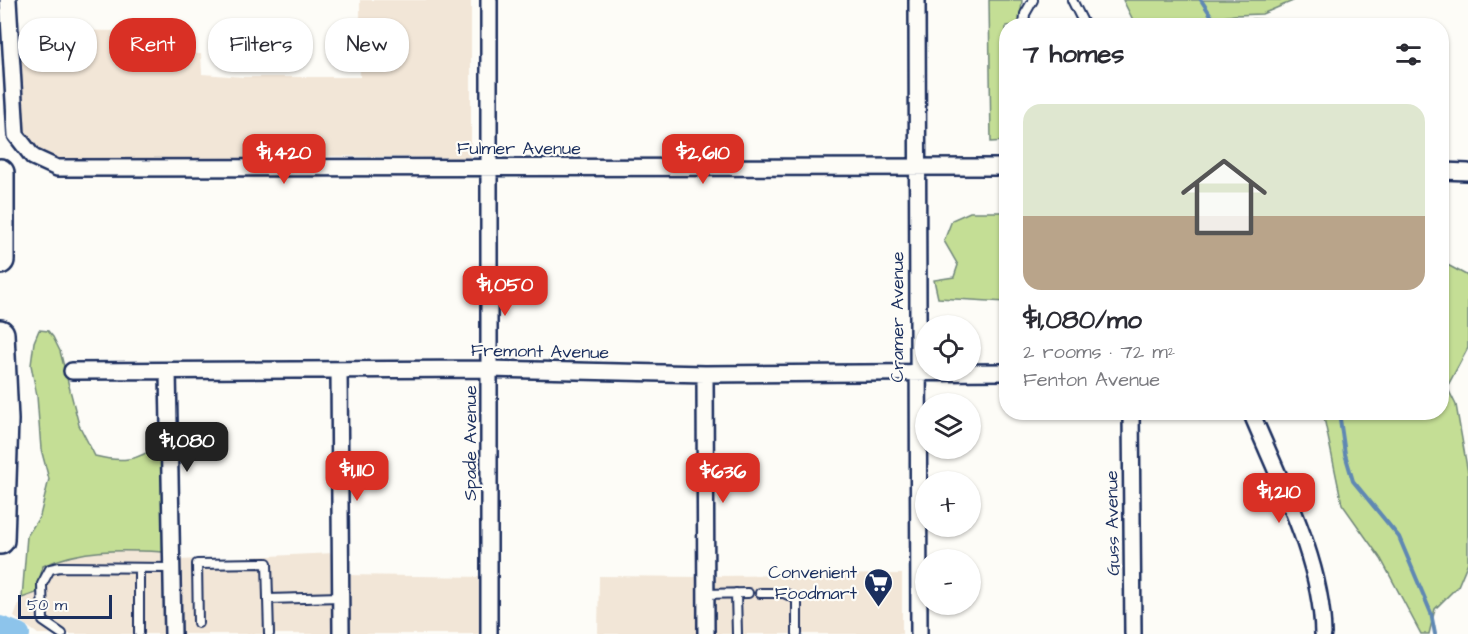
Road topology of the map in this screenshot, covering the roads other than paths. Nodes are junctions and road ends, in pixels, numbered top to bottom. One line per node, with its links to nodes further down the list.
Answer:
1 (8, 0): 9 (street, Fulmer Avenue)
2 (489, 0): 9 (street, Spade Avenue)
3 (917, 0): 10 (street, Cramer Avenue)
4 (1033, 0): 6 (lane)
5 (1072, 0): 7 (lane)
6 (1025, 18)
7 (1081, 18)
8 (999, 167): 10 (street, Fulmer Avenue)
9 (489, 168): 10 (street, Fulmer Avenue); 17 (street, Spade Avenue)
10 (917, 168): 15 (street, Cramer Avenue)
11 (1449, 171): 12 (street)
12 (1468, 172)
13 (0, 173): 14 (highway)
14 (0, 260)
15 (917, 315)
16 (0, 334): 28 (highway)
17 (490, 369): 18 (street, Fremont Avenue); 24 (street, Fremont Avenue); 43 (street, Spade Avenue)
18 (339, 370): 20 (street, Fremont Avenue); 35 (street)
19 (72, 372): 20 (street, Fremont Avenue)
20 (168, 372): 30 (street)
21 (981, 372): 22 (street, Fremont Avenue)
22 (999, 372)
23 (915, 373): 24 (street, Fremont Avenue)
24 (705, 374): 34 (street)
25 (917, 381): 47 (street, Cramer Avenue)
26 (1131, 420): 48 (street, Guss Avenue)
27 (1254, 420): 49 (street)
28 (0, 540)
29 (139, 568): 30 (lane); 38 (lane); 39 (lane)
30 (171, 572): 40 (street)
31 (736, 593): 32 (lane); 34 (lane); 45 (lane)
32 (748, 593)
33 (760, 593): 46 (lane)
34 (705, 594): 44 (street)
35 (341, 597): 36 (lane); 42 (street)
36 (268, 599): 37 (lane); 41 (lane)
37 (198, 623)
38 (140, 633)
39 (62, 634)
40 (173, 634)
41 (268, 634)
42 (341, 634)
43 (489, 634)
44 (706, 634)
45 (737, 634)
46 (797, 634)
47 (919, 634)
48 (1133, 634)
49 (1323, 634)

